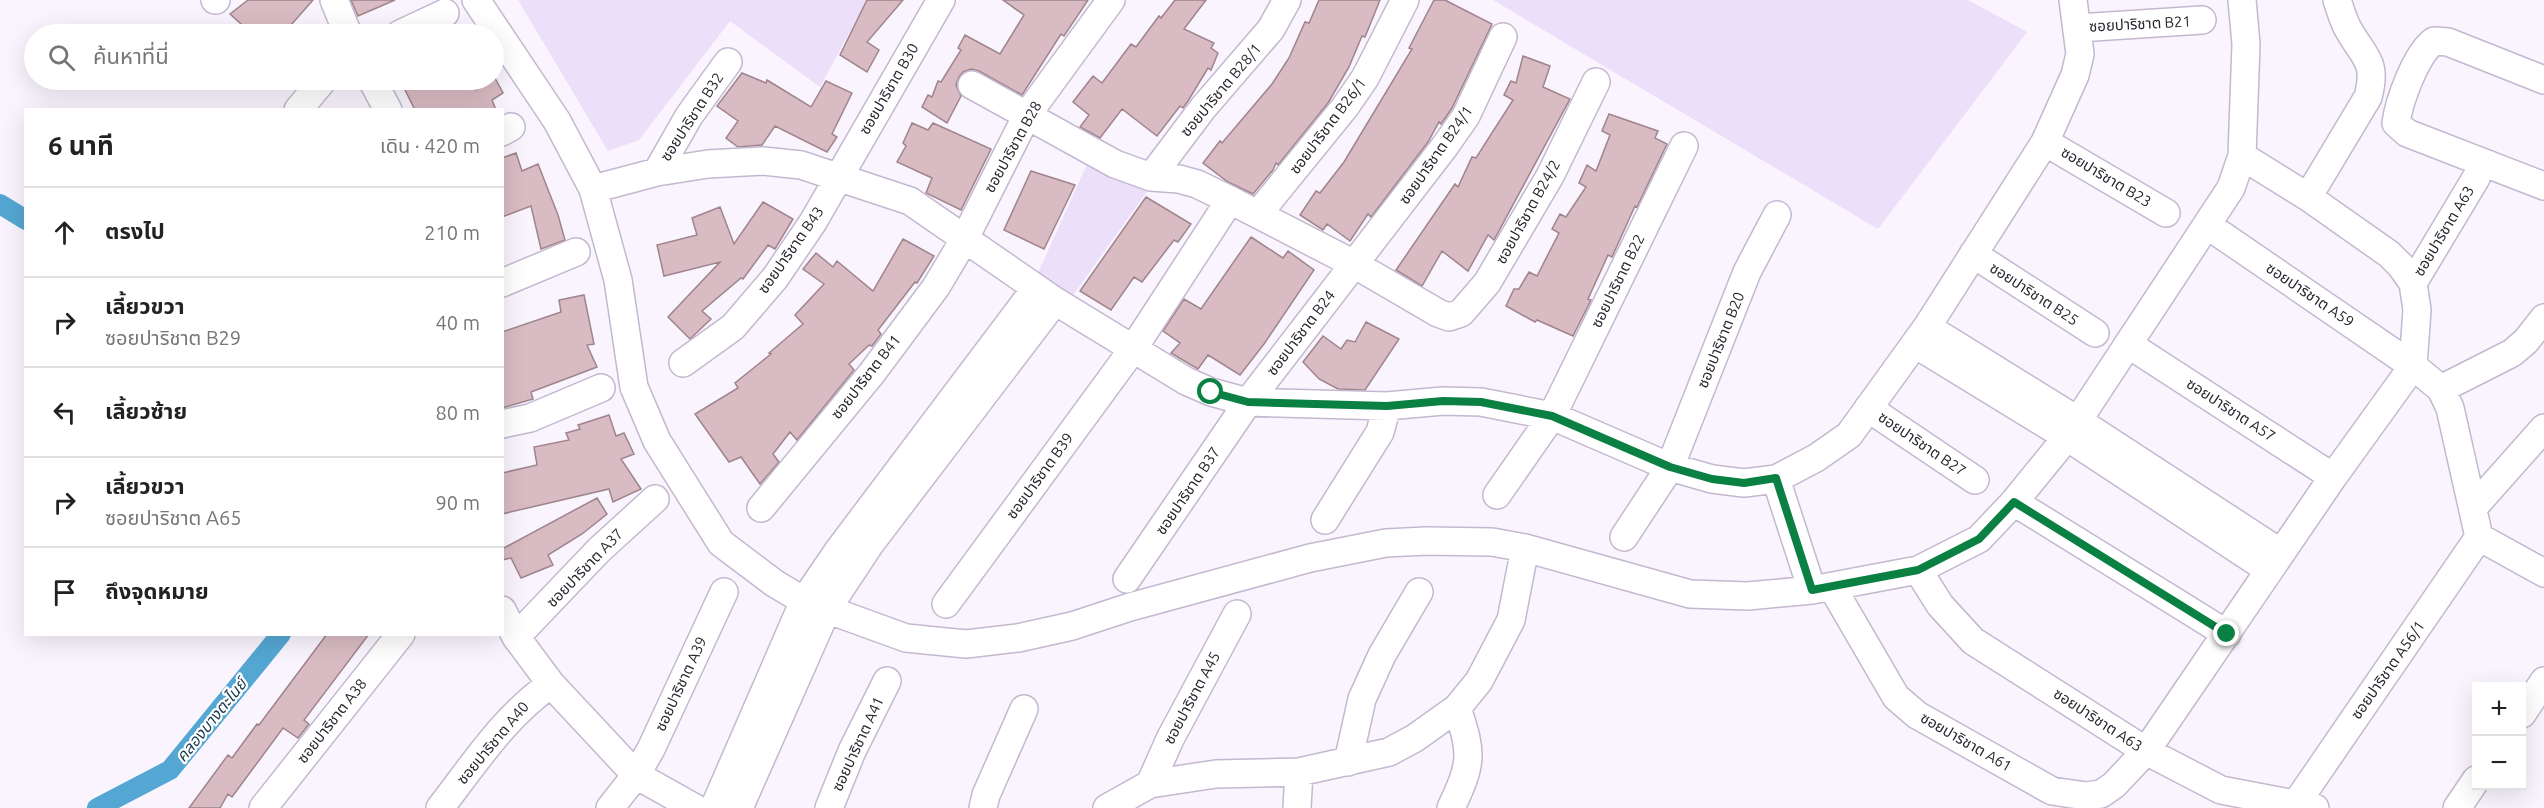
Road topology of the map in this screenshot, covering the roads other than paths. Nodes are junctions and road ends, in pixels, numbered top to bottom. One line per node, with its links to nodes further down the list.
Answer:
1 (334, 0): 12 (street)
2 (476, 0): 14 (street)
3 (941, 0): 32 (street, ซอยปาริชาต B30)
4 (1111, 0): 26 (street, ซอยปาริชาต B28)
5 (1287, 0): 31 (street, ซอยปาริชาต B28/1)
6 (1406, 0): 39 (street, ซอยปาริชาต B26/1)
7 (2073, 0): 15 (street)
8 (2242, 0): 29 (street)
9 (2337, 0): 36 (street)
10 (445, 13): 13 (street)
11 (2202, 20): 15 (street, ซอยปาริชาต B21)
12 (344, 24)
13 (421, 24)
14 (492, 24)
15 (2078, 28): 27 (street)
16 (1503, 37): 45 (street, ซอยปาริชาต B24/1)
17 (504, 42): 35 (street)
18 (728, 62): 30 (street, ซอยปาริชาต B32)
19 (2544, 80): 34 (street)
20 (1596, 82): 45 (street, ซอยปาริชาต B24/2)
21 (972, 85): 26 (street)
22 (315, 90): 24 (street)
23 (377, 90): 25 (street)
24 (300, 108)
25 (387, 108)
26 (1027, 115): 31 (street); 42 (street, ซอยปาริชาต B28)
27 (2045, 142): 38 (street, ซอยปาริชาต B23); 44 (street)
28 (1684, 146): 61 (street, ซอยปาริชาต B22)
29 (2242, 156): 36 (street); 41 (street)
30 (657, 172): 32 (street); 35 (street)
31 (1150, 177): 37 (street)
32 (839, 178): 42 (street); 54 (street, ซอยปาริชาต B43)
33 (2476, 178): 47 (street, ซอยปาริชาต A63)
34 (2544, 186)
35 (593, 189): 86 (street)
36 (2308, 196): 47 (street)
37 (1230, 200): 39 (street); 53 (street, ซอยปาริชาต B39)
38 (2166, 213)
39 (1258, 214): 45 (street)
40 (1777, 215): 65 (street, ซอยปาริชาต B20)
41 (2207, 225): 52 (street); 55 (street, ซอยปาริชาต A59)
42 (964, 240): 48 (street); 72 (street, ซอยปาริชาต B41)
43 (576, 252): 46 (street)
44 (1973, 254): 50 (street, ซอยปาริชาต B25); 51 (street)
45 (1354, 264): 58 (street, ซอยปาริชาต B24)
46 (504, 283)
47 (2413, 283): 55 (street)
48 (1045, 294): 53 (street); 86 (street)
49 (2544, 318): 57 (street)
50 (2095, 333)
51 (1921, 335): 60 (street); 64 (street)
52 (2128, 344): 64 (street); 66 (street, ซอยปาริชาต A57)
53 (1133, 349): 58 (street); 85 (street, ซอยปาริชาต B39)
54 (683, 363)
55 (2413, 366): 57 (street, ซอยปาริชาต A59); 66 (street, ซอยปาริชาต A61)
56 (601, 388): 62 (street)
57 (2441, 389): 73 (street)
58 (1248, 402): 59 (street); 81 (street, ซอยปาริชาต B37)
59 (1387, 406): 61 (street); 74 (street)
60 (1869, 408): 67 (street); 68 (street, ซอยปาริชาต B27)
61 (1552, 416): 65 (street); 69 (street, ซอยปาริชาต B22)
62 (504, 424)
63 (2544, 428): 73 (street)
64 (2072, 429): 71 (street); 78 (street)
65 (1670, 467): 67 (street); 75 (street, ซอยปาริชาต B20)
66 (2334, 477): 78 (street, ซอยปาริชาต A61)
67 (1776, 478): 82 (street, ซอยปาริชาต A61)
68 (1975, 480)
69 (1497, 495)
70 (655, 499): 91 (street, ซอยปาริชาต A37)
71 (2014, 502): 79 (street); 89 (street)
72 (761, 508)
73 (2473, 508): 76 (street)
74 (1326, 519)
75 (1624, 537)
76 (2480, 537): 80 (street); 104 (street, ซอยปาริชาต A56/1)
77 (1525, 548): 82 (street); 86 (street); 95 (street)
78 (2275, 562): 89 (street, ซอยปาริชาต A61)
79 (1918, 570): 82 (street); 98 (street, ซอยปาริชาต A63)
80 (2544, 573)
81 (1127, 579)
82 (1822, 588): 98 (street, ซอยปาริชาต A61)
83 (724, 592): 101 (street, ซอยปาริชาต A39)
84 (1419, 592): 99 (street)
85 (946, 604)
86 (816, 605): 109 (street); 110 (street)
87 (504, 614): 91 (street)
88 (1237, 614): 102 (street, ซอยปาริชาต A45)
89 (2227, 634): 98 (street, ซอยปาริชาต A61)
90 (398, 636): 105 (street, ซอยปาริชาต A38)
91 (516, 637): 94 (street)
92 (887, 681): 111 (street, ซอยปาริชาต A41)
93 (2544, 681): 96 (street)
94 (551, 684): 101 (street); 106 (street, ซอยปาริชาต A40)
95 (1457, 708): 99 (street); 115 (street)
96 (2526, 708)
97 (1024, 709): 112 (street)
98 (2146, 752): 104 (street, ซอยปาริชาต A63)
99 (1348, 762): 100 (street)
100 (1299, 772): 102 (street); 114 (street)
101 (636, 775): 107 (street, ซอยปาริชาต A39); 108 (street)
102 (1150, 784): 113 (street)
103 (2472, 786): 116 (street)
104 (2301, 806)
105 (263, 808)
106 (440, 808)
107 (610, 808)
108 (695, 808)
109 (714, 808)
110 (739, 808)
111 (829, 808)
112 (983, 808)
113 (1107, 808)
114 (1297, 808)
115 (1451, 808)
116 (2457, 808)

